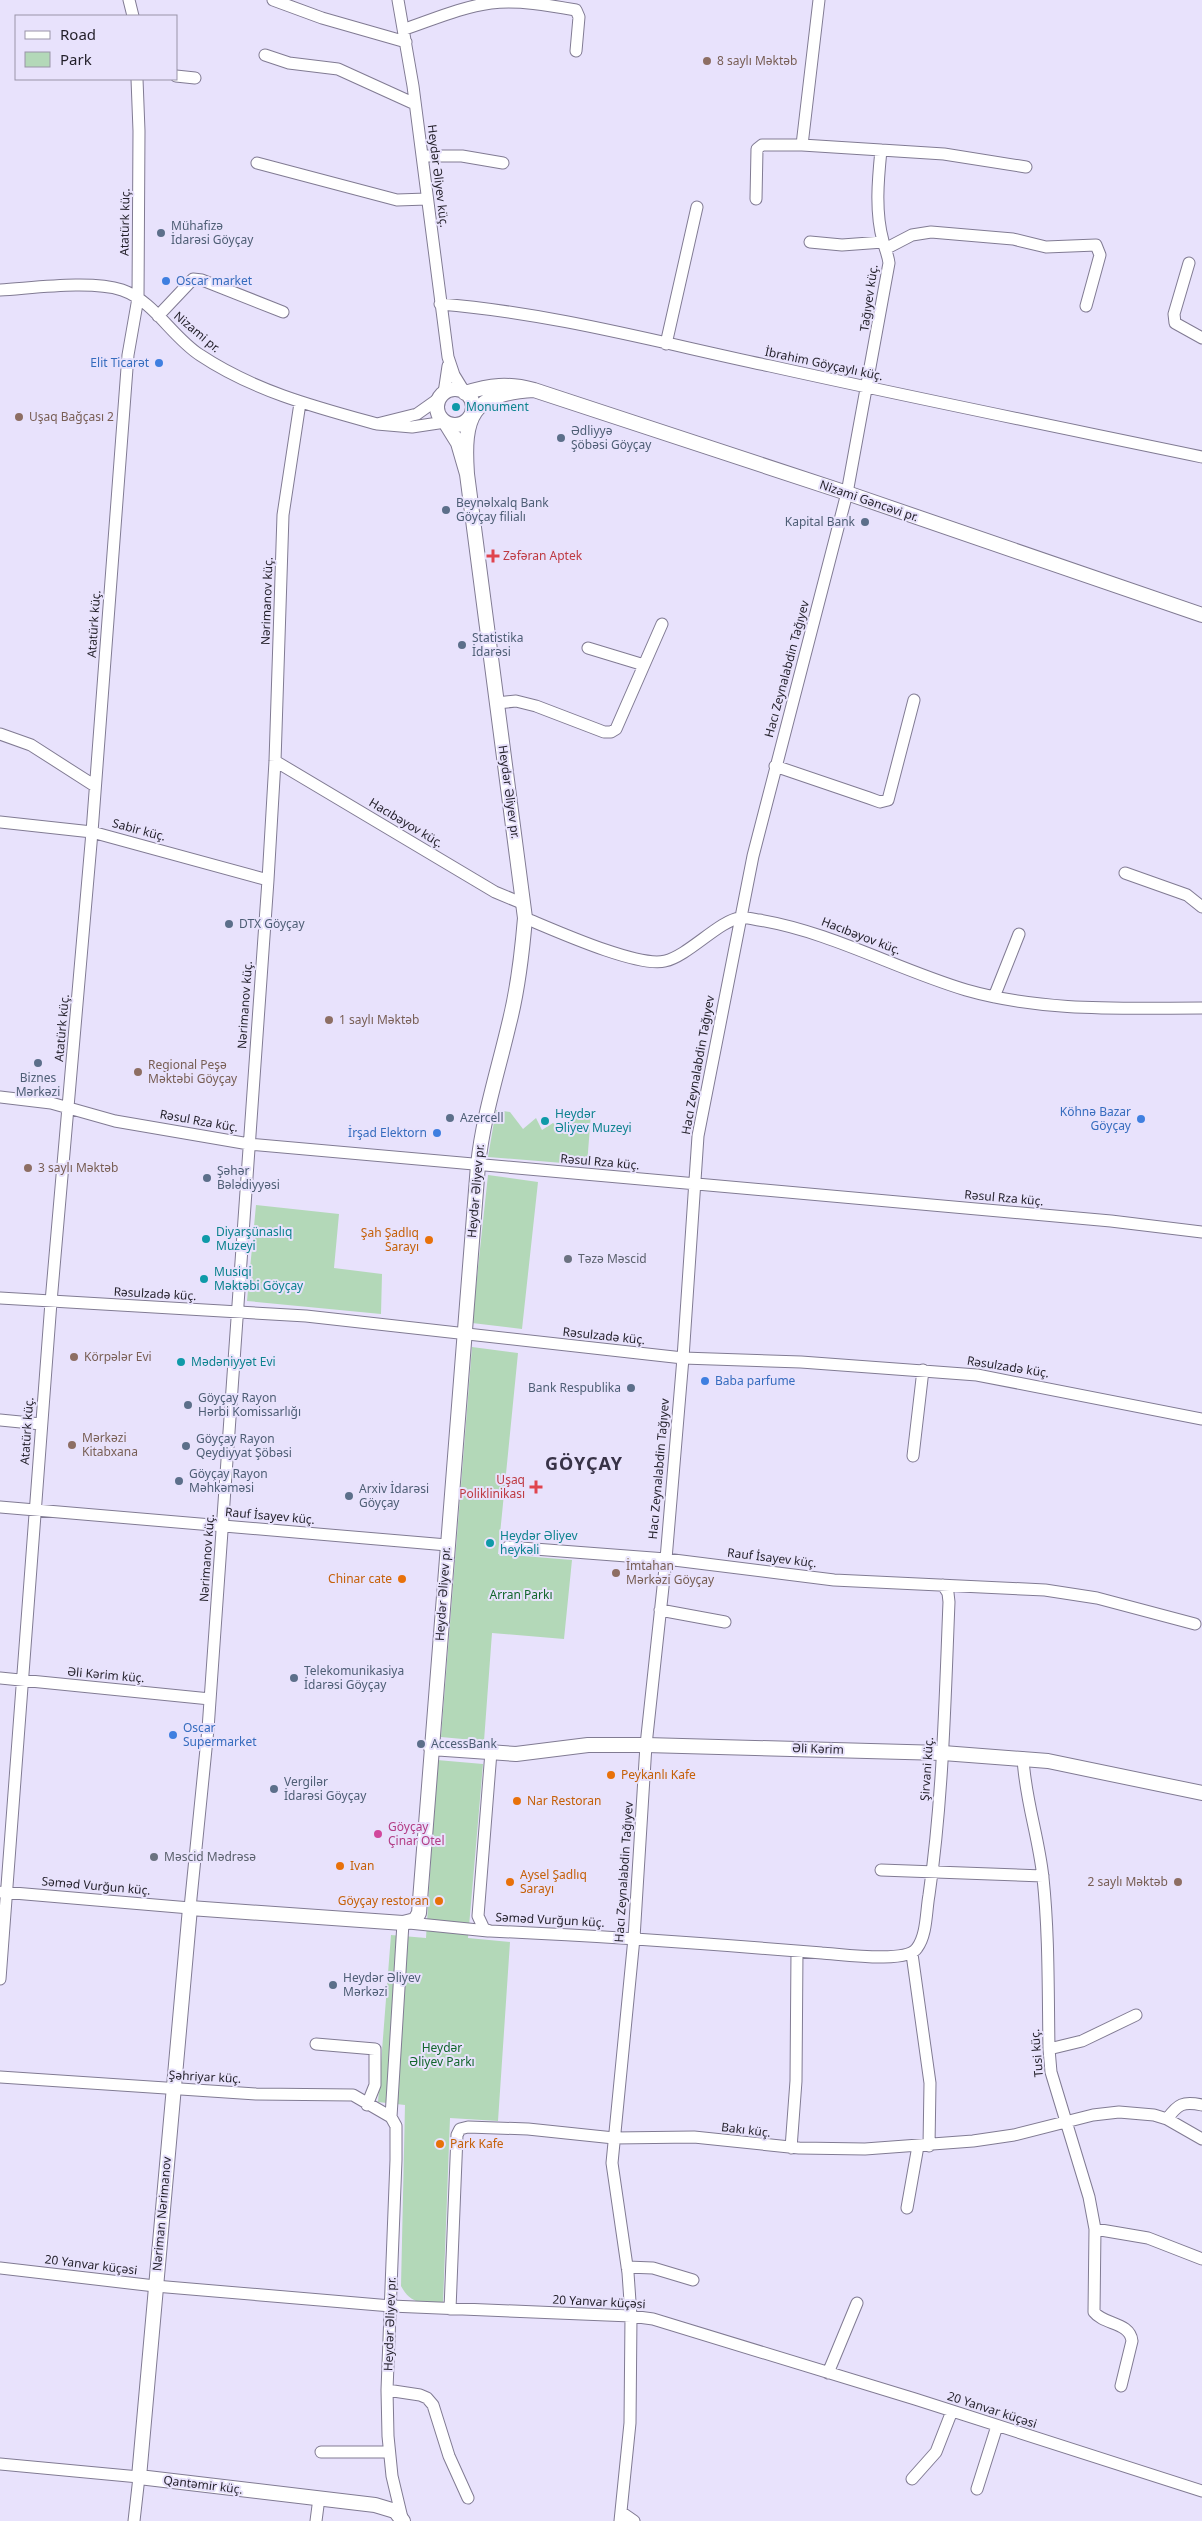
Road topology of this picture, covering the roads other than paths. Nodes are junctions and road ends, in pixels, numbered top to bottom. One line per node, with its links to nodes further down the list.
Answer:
1 (129, 0): 6 (street)
2 (273, 0): 8 (street)
3 (398, 0): 7 (street, Heydər Əliyev küç.)
4 (819, 0): 15 (street)
5 (487, 2): 7 (street); 9 (street)
6 (133, 15)
7 (405, 29): 8 (street, Heydər Əliyev küç.)
8 (406, 42): 14 (street, Heydər Əliyev küç.)
9 (576, 51)
10 (265, 56): 14 (street)
11 (178, 76): 12 (street)
12 (195, 78)
13 (137, 80): 28 (street, Atatürk küç.)
14 (415, 104): 17 (street, Heydər Əliyev küç.)
15 (802, 144): 16 (street); 22 (street)
16 (881, 150): 20 (street); 25 (street, Tağıyev küç.)
17 (422, 156): 19 (street); 21 (street, Heydər Əliyev küç.)
18 (257, 163): 21 (street)
19 (503, 163)
20 (1026, 166)
21 (427, 199): 29 (street, Heydər Əliyev küç.)
22 (756, 199)
23 (697, 207): 34 (street)
24 (810, 242): 25 (street)
25 (885, 245): 30 (street); 36 (street, Tağıyev küç.)
26 (1189, 263): 33 (street)
27 (0, 290): 28 (street, Nizami pr.)
28 (138, 298): 32 (street, Nizami pr.); 56 (street, Atatürk küç.)
29 (440, 304): 34 (street, İbrahim Göyçaylı küç.); 35 (street, Heydər Əliyev küç.)
30 (1086, 306)
31 (284, 312): 32 (street)
32 (158, 316): 40 (street, Nizami pr.)
33 (1202, 338)
34 (666, 344): 36 (street, İbrahim Göyçaylı küç.)
35 (448, 356): 38 (street); 39 (street)
36 (868, 388): 44 (street, İbrahim Göyçaylı küç.); 46 (street, Tağıyev küç.)
37 (534, 390): 38 (main road, Nizami Gəncəvi pr.); 41 (main road); 46 (main road, Nizami Gəncəvi pr.)
38 (465, 392): 39 (main road); 41 (main road)
39 (442, 395): 42 (main road); 43 (street)
40 (300, 403): 43 (street, Nizami pr.); 54 (street, Nərimanov küç.)
41 (470, 417): 42 (main road); 45 (main road)
42 (445, 422): 43 (street, Nizami pr.); 45 (main road)
43 (377, 424)
44 (1202, 457)
45 (467, 474): 52 (main road, Heydər Əliyev pr.)
46 (847, 493): 47 (main road, Nizami Gəncəvi pr.); 55 (street, Hacı Zeynalabdin Tağıyev)
47 (1202, 615)
48 (662, 624): 50 (street)
49 (588, 648): 50 (street)
50 (644, 665): 52 (street)
51 (914, 700): 55 (street)
52 (497, 703): 61 (main road, Heydər Əliyev pr.)
53 (0, 734): 56 (street)
54 (275, 761): 60 (street, Nərimanov küç.); 61 (street, Hacıbəyov küç.)
55 (776, 766): 64 (street, Hacı Zeynalabdin Tağıyev)
56 (96, 786): 58 (street, Atatürk küç.)
57 (0, 822): 58 (street, Sabir küç.)
58 (92, 832): 60 (street, Sabir küç.); 69 (street, Atatürk küç.)
59 (1125, 873): 62 (street)
60 (268, 880): 70 (street, Nərimanov küç.)
61 (524, 904): 63 (main road, Heydər Əliyev pr.)
62 (1202, 907)
63 (525, 918): 64 (street); 71 (main road, Heydər Əliyev pr.)
64 (739, 918): 66 (street, Hacıbəyov küç.); 72 (street, Hacı Zeynalabdin Tağıyev)
65 (1019, 934): 66 (street)
66 (994, 997): 67 (street, Hacıbəyov küç.)
67 (1202, 1008)
68 (0, 1097): 69 (street, Rəsul Rza küç.)
69 (69, 1108): 70 (street, Rəsul Rza küç.); 75 (street, Atatürk küç.)
70 (249, 1144): 71 (street, Rəsul Rza küç.); 76 (street, Nərimanov küç.)
71 (478, 1165): 72 (street, Rəsul Rza küç.); 77 (main road, Heydər Əliyev pr.)
72 (693, 1184): 73 (street, Rəsul Rza küç.); 78 (street, Hacı Zeynalabdin Tağıyev)
73 (1202, 1232)
74 (0, 1298): 75 (street, Rəsulzadə küç.)
75 (50, 1302): 76 (street, Rəsulzadə küç.); 82 (street, Atatürk küç.)
76 (237, 1312): 77 (street, Rəsulzadə küç.); 86 (street, Nərimanov küç.)
77 (465, 1333): 78 (street, Rəsulzadə küç.); 87 (main road, Heydər Əliyev pr.)
78 (683, 1358): 79 (street, Rəsulzadə küç.); 89 (street, Hacı Zeynalabdin Tağıyev)
79 (923, 1370): 81 (street, Rəsulzadə küç.); 83 (street)
80 (0, 1420): 82 (street)
81 (1202, 1420)
82 (41, 1424): 85 (street, Atatürk küç.)
83 (913, 1456)
84 (0, 1507): 85 (street, Rauf İsayev küç.)
85 (34, 1511): 86 (street, Rauf İsayev küç.); 95 (street, Atatürk küç.)
86 (223, 1526): 87 (street, Rauf İsayev küç.); 96 (street, Nərimanov küç.)
87 (447, 1545): 98 (main road, Heydər Əliyev pr.)
88 (508, 1546): 89 (street, Rauf İsayev küç.)
89 (666, 1559): 90 (street, Rauf İsayev küç.); 91 (street, Hacı Zeynalabdin Tağıyev)
90 (943, 1585): 93 (street, Rauf İsayev küç.); 100 (street, Şirvani küç.)
91 (660, 1610): 92 (street); 97 (street, Hacı Zeynalabdin Tağıyev)
92 (725, 1622)
93 (1195, 1624)
94 (0, 1678): 95 (street, Əli Kərim küç.)
95 (23, 1681): 96 (street, Əli Kərim küç.); 103 (street, Atatürk küç.)
96 (210, 1698): 108 (street, Nərimanov küç.)
97 (646, 1744): 99 (main road, Əli Kərim); 100 (main road, Əli Kərim); 111 (street, Hacı Zeynalabdin Tağıyev)
98 (431, 1748): 99 (main road, Əli Kərim); 109 (main road, Heydər Əliyev pr.)
99 (490, 1752): 110 (street, Səməd Vurğun küç.)
100 (943, 1753): 101 (main road, Əli Kərim); 105 (street, Şirvani küç.)
101 (1023, 1758): 102 (main road, Əli Kərim); 106 (street, Tusi küç.)
102 (1202, 1793)
103 (5, 1862): 107 (street, Atatürk küç.)
104 (881, 1870): 105 (street)
105 (932, 1871): 106 (street); 113 (street, Şirvani küç.)
106 (1043, 1876): 117 (street, Tusi küç.)
107 (4, 1892): 108 (street, Səməd Vurğun küç.); 114 (street, Atatürk küç.)
108 (190, 1908): 109 (main road); 119 (main road, Nəriman Nərimanov)
109 (410, 1920): 110 (street); 124 (street, Heydər Əliyev pr.)
110 (490, 1931): 111 (street, Səməd Vurğun küç.)
111 (634, 1938): 112 (street, Səməd Vurğun küç.); 125 (street, Hacı Zeynalabdin Tağıyev)
112 (797, 1950): 113 (street, Səməd Vurğun küç.); 128 (street)
113 (912, 1954): 127 (street)
114 (0, 1979)
115 (1136, 2015): 117 (street)
116 (316, 2044): 120 (street)
117 (1048, 2049): 123 (street, Tusi küç.)
118 (0, 2077): 119 (street, Şəhriyar küç.)
119 (174, 2089): 120 (street, Şəhriyar küç.); 135 (main road, Nəriman Nərimanov)
120 (367, 2105): 124 (street, Şəhriyar küç.)
121 (1202, 2105): 122 (street)
122 (1167, 2119): 123 (street, Bakı küç.); 126 (street, Bakı küç.)
123 (1067, 2121): 127 (street, Bakı küç.); 130 (street, Tusi küç.)
124 (394, 2122): 137 (street, Heydər Əliyev pr.)
125 (614, 2138): 128 (street, Bakı küç.); 132 (street, Hacı Zeynalabdin Tağıyev); 138 (street, Bakı küç.)
126 (1202, 2139)
127 (924, 2146): 128 (street, Bakı küç.); 129 (street)
128 (792, 2148)
129 (906, 2208)
130 (1095, 2229): 131 (street); 141 (street, Tusi küç.)
131 (1202, 2259)
132 (627, 2267): 134 (street); 139 (street, Hacı Zeynalabdin Tağıyev)
133 (0, 2268): 135 (street, 20 Yanvar küçəsi)
134 (693, 2280)
135 (155, 2286): 137 (street, 20 Yanvar küçəsi); 148 (main road, Nəriman Nərimanov)
136 (857, 2303): 140 (street)
137 (390, 2306): 138 (street, 20 Yanvar küçəsi); 142 (street, Heydər Əliyev pr.)
138 (450, 2309): 139 (street, 20 Yanvar küçəsi)
139 (631, 2316): 140 (street, 20 Yanvar küçəsi); 154 (street, Hacı Zeynalabdin Tağıyev)
140 (828, 2373): 143 (street, 20 Yanvar küçəsi)
141 (1121, 2386)
142 (387, 2390): 146 (street, Heydər Əliyev pr.); 153 (street)
143 (952, 2411): 144 (street, 20 Yanvar küçəsi); 149 (street)
144 (997, 2426): 150 (street); 151 (street, 20 Yanvar küçəsi)
145 (321, 2452): 146 (street)
146 (388, 2452): 155 (street, Heydər Əliyev pr.)
147 (0, 2464): 148 (street, Qantəmir küç.)
148 (139, 2477): 152 (main road, Qantəmir küç.); 156 (street, Nəriman Nərimanov)
149 (912, 2479)
150 (977, 2489)
151 (1202, 2491)
152 (319, 2498): 155 (main road, Qantəmir küç.); 157 (street)
153 (468, 2498)
154 (620, 2517): 158 (street)
155 (402, 2519)
156 (134, 2521)
157 (316, 2521)
158 (634, 2521)

